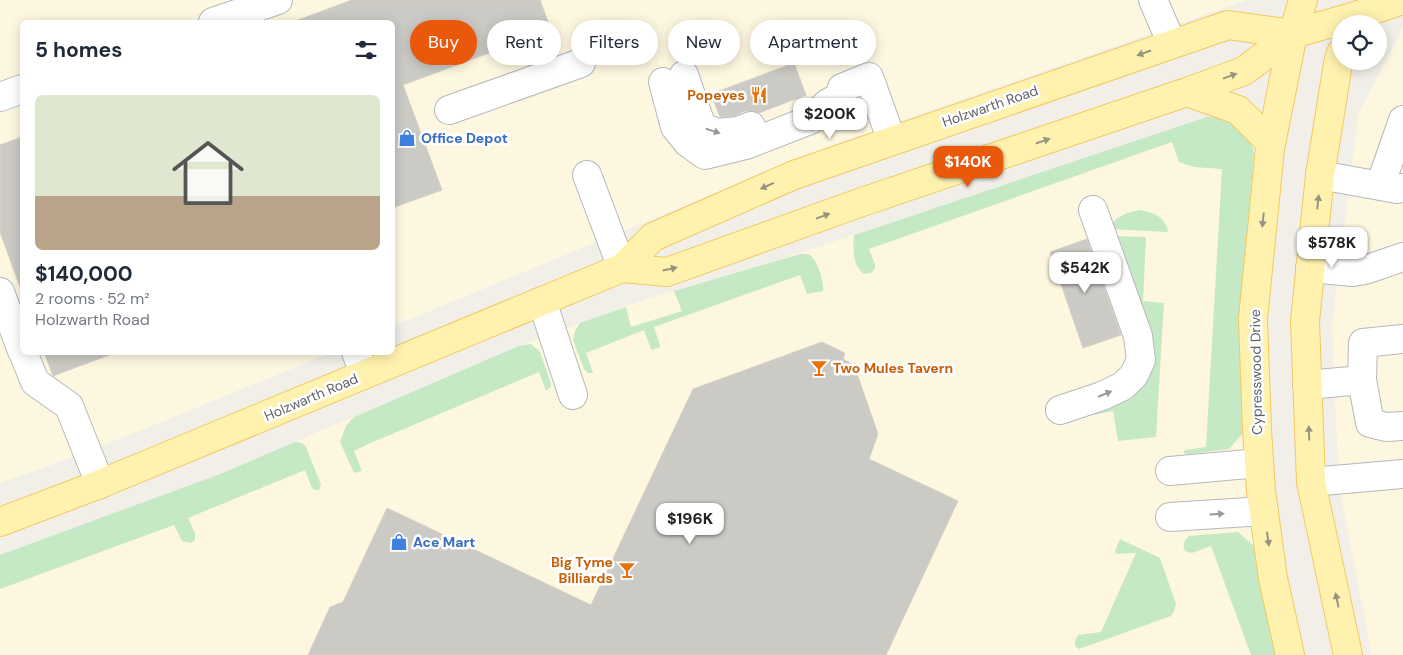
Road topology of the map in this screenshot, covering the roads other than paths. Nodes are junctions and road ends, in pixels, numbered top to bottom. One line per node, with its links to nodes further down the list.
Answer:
1 (278, 0): 6 (lane)
2 (1153, 0): 8 (lane)
3 (1303, 0): 7 (main road, Cypresswood Drive)
4 (1403, 0): 5 (main road, Holzwarth Road)
5 (1353, 14): 7 (main road, Holzwarth Road)
6 (219, 20)
7 (1292, 34): 8 (main road, Holzwarth Road); 13 (main road, Holzwarth Road, one-way to 7); 18 (main road, Cypresswood Drive)
8 (1172, 44): 17 (main road, Holzwarth Road, one-way to 17)
9 (575, 65): 15 (lane)
10 (1337, 70): 20 (main road)
11 (673, 79): 17 (lane)
12 (20, 90): 14 (lane)
13 (1187, 92): 18 (main road); 24 (main road, Holzwarth Road, one-way to 13)
14 (0, 97)
15 (449, 110)
16 (1403, 120): 21 (lane)
17 (892, 141): 24 (main road, Holzwarth Road, one-way to 24)
18 (1271, 144): 39 (main road, Cypresswood Drive, one-way to 39)
19 (587, 175): 24 (lane)
20 (1320, 175): 21 (lane); 25 (main road, one-way to 20)
21 (1391, 187)
22 (1093, 210): 37 (lane, one-way to 22)
23 (1403, 257): 25 (lane)
24 (622, 268): 27 (main road, Holzwarth Road)
25 (1310, 268): 35 (main road)
26 (0, 292): 29 (lane)
27 (542, 302): 30 (main road, Holzwarth Road); 36 (lane)
28 (1403, 339): 34 (lane)
29 (20, 344)
30 (395, 351)
31 (24, 355): 43 (lane)
32 (384, 355): 33 (main road, Holzwarth Road)
33 (360, 363): 43 (main road, Holzwarth Road)
34 (1362, 380): 35 (lane); 38 (lane)
35 (1307, 384): 42 (main road, one-way to 35)
36 (573, 395)
37 (1060, 410)
38 (1403, 426)
39 (1259, 463): 40 (lane); 44 (main road, Cypresswood Drive)
40 (1170, 471)
41 (1402, 481): 42 (lane)
42 (1311, 482): 48 (main road, one-way to 42)
43 (100, 484): 45 (main road, Holzwarth Road)
44 (1264, 511): 46 (lane, one-way to 44); 47 (main road, Cypresswood Drive, one-way to 47)
45 (1, 516)
46 (1170, 518)
47 (1290, 655)
48 (1348, 655)

